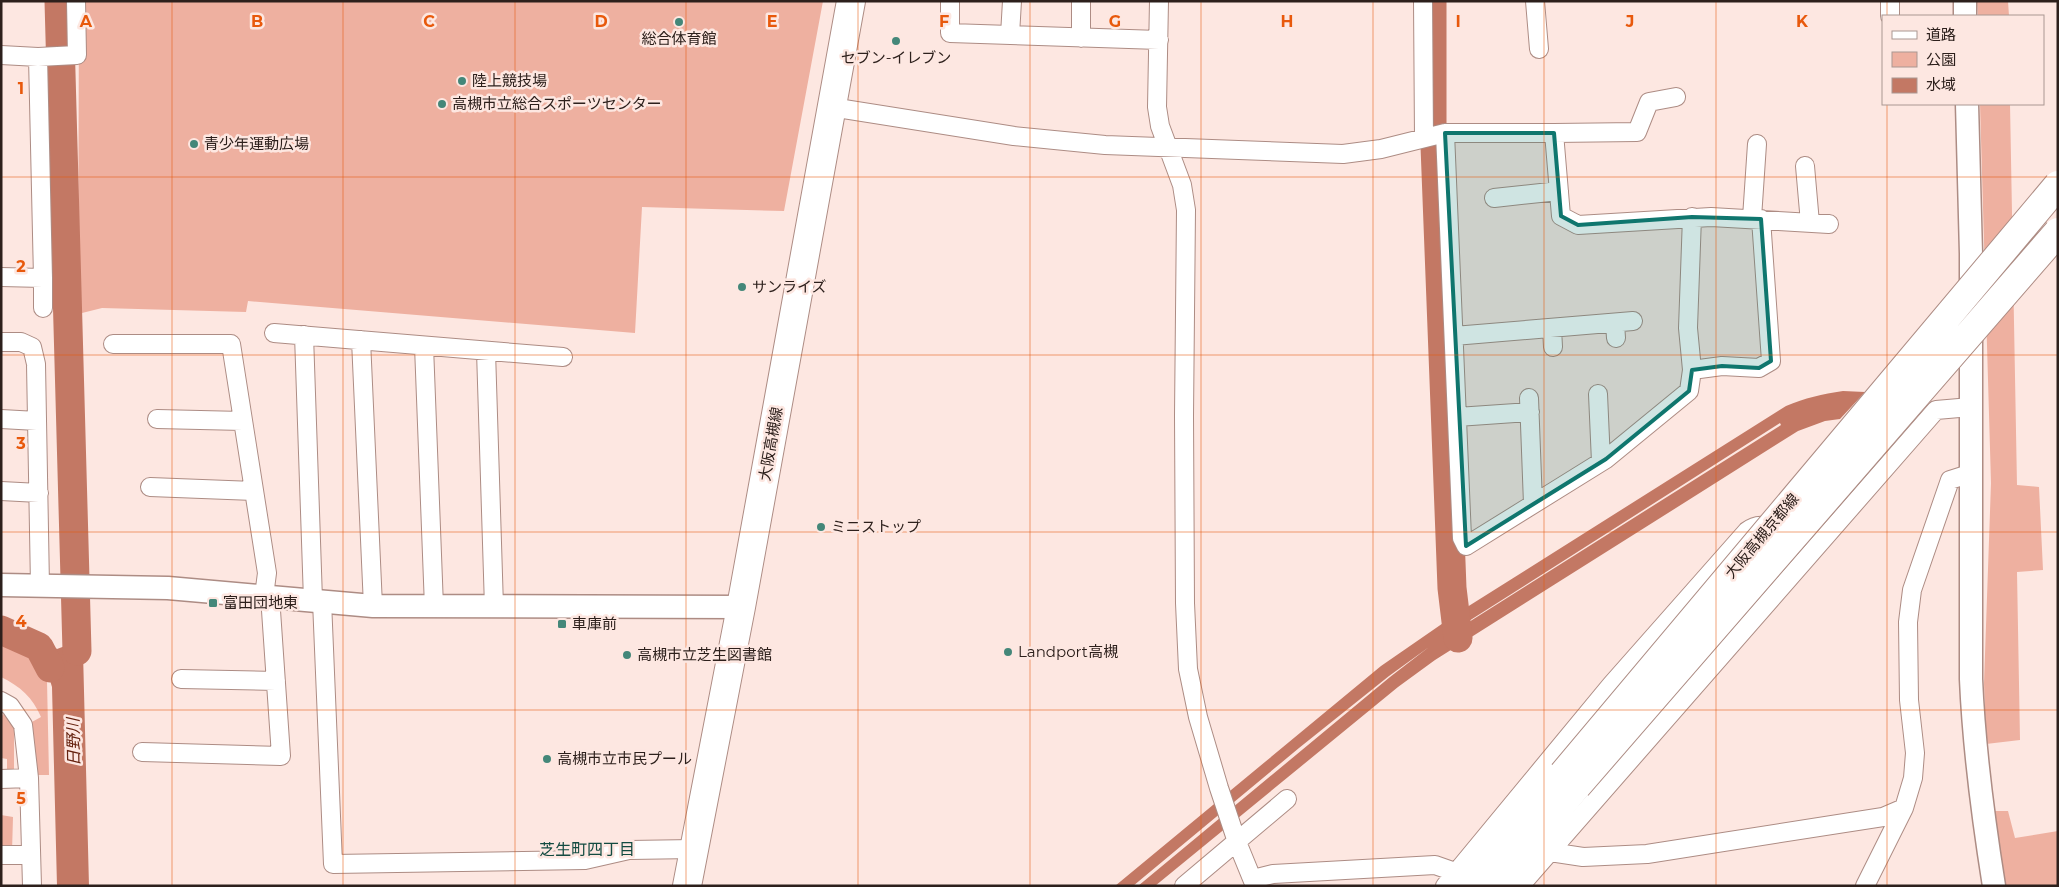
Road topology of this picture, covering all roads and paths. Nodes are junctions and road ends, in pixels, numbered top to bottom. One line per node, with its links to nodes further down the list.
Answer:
1 (76, 1): 18 (street)
2 (851, 1): 21 (main road, 大阪高槻線)
3 (950, 1): 13 (street)
4 (1012, 1): 13 (street)
5 (1081, 1): 14 (street)
6 (1160, 1): 15 (street)
7 (1423, 1): 24 (street)
8 (1535, 1): 16 (street)
9 (1890, 1): 11 (street)
10 (1965, 1): 12 (street)
11 (1890, 15)
12 (1965, 15)
13 (1010, 35): 14 (street)
14 (1081, 38): 15 (street)
15 (1159, 40): 26 (street)
16 (1539, 49)
17 (1, 55): 18 (street)
18 (42, 57): 37 (street)
19 (1676, 97): 22 (street)
20 (1967, 105): 53 (street)
21 (831, 107): 26 (street); 76 (main road, 大阪高槻線)
22 (1554, 133): 23 (street); 29 (street)
23 (1445, 134): 24 (street); 43 (street)
24 (1424, 138): 26 (street)
25 (1757, 144): 32 (street)
26 (1167, 147): 86 (street)
27 (1805, 166): 33 (street)
28 (2058, 185): 83 (main road, 大阪高槻京都線, bridge)
29 (1559, 191): 30 (street); 31 (street)
30 (1494, 198)
31 (1692, 217): 32 (street); 51 (street)
32 (1756, 218): 33 (street); 51 (street)
33 (1810, 223): 34 (street)
34 (1829, 224)
35 (2058, 232): 83 (main road, 大阪高槻京都線, bridge)
36 (1, 277): 37 (street)
37 (42, 278): 38 (street)
38 (42, 308)
39 (1552, 328): 40 (street); 43 (street); 48 (street)
40 (1621, 328)
41 (274, 333): 42 (street)
42 (304, 335): 44 (street); 72 (street)
43 (1454, 336): 54 (street)
44 (361, 340): 47 (street); 73 (street)
45 (1, 342): 57 (street)
46 (113, 344): 58 (street)
47 (424, 346): 49 (street); 74 (street)
48 (1553, 348)
49 (486, 351): 50 (street); 75 (street)
50 (563, 357)
51 (1692, 370): 59 (street)
52 (1598, 394): 59 (street)
53 (1971, 407): 60 (street); 66 (street)
54 (1457, 417): 65 (street); 65 (street)
55 (1, 419): 57 (street)
56 (157, 419): 58 (street)
57 (37, 421): 64 (street)
58 (243, 421): 63 (street)
59 (1601, 462): 65 (street)
60 (1972, 473): 85 (street); 99 (street)
61 (150, 487): 63 (street)
62 (1, 491): 64 (street)
63 (254, 492): 71 (street)
64 (38, 493): 70 (street)
65 (1533, 504)
66 (1850, 509): 67 (street); 68 (street)
67 (1782, 533): 68 (street); 91 (street)
68 (1798, 567): 88 (street)
69 (1, 585): 70 (street)
70 (40, 586): 71 (street)
71 (267, 596): 72 (street); 78 (street)
72 (317, 601): 73 (street); 87 (street)
73 (373, 606): 74 (street)
74 (434, 607): 75 (street)
75 (494, 607): 76 (street)
76 (741, 608): 87 (main road, 大阪高槻線)
77 (181, 679): 78 (street)
78 (276, 682): 80 (street)
79 (1, 701): 81 (street)
80 (142, 752)
81 (30, 778): 82 (street); 90 (street)
82 (1, 779)
83 (1570, 780): 91 (main road, 大阪高槻京都線); 96 (main road, 大阪高槻京都線)
84 (1287, 799): 86 (street)
85 (1904, 808): 88 (street); 98 (street)
86 (1237, 842): 92 (street); 95 (street)
87 (694, 849): 94 (main road, 大阪高槻線)
88 (1550, 852): 97 (street)
89 (1, 855): 90 (street)
90 (31, 855): 93 (street)
91 (1455, 881): 92 (street)
92 (1254, 882)
93 (32, 886)
94 (687, 886)
95 (1184, 886)
96 (1494, 886)
97 (1520, 886)
98 (1865, 886)
99 (1994, 886)

